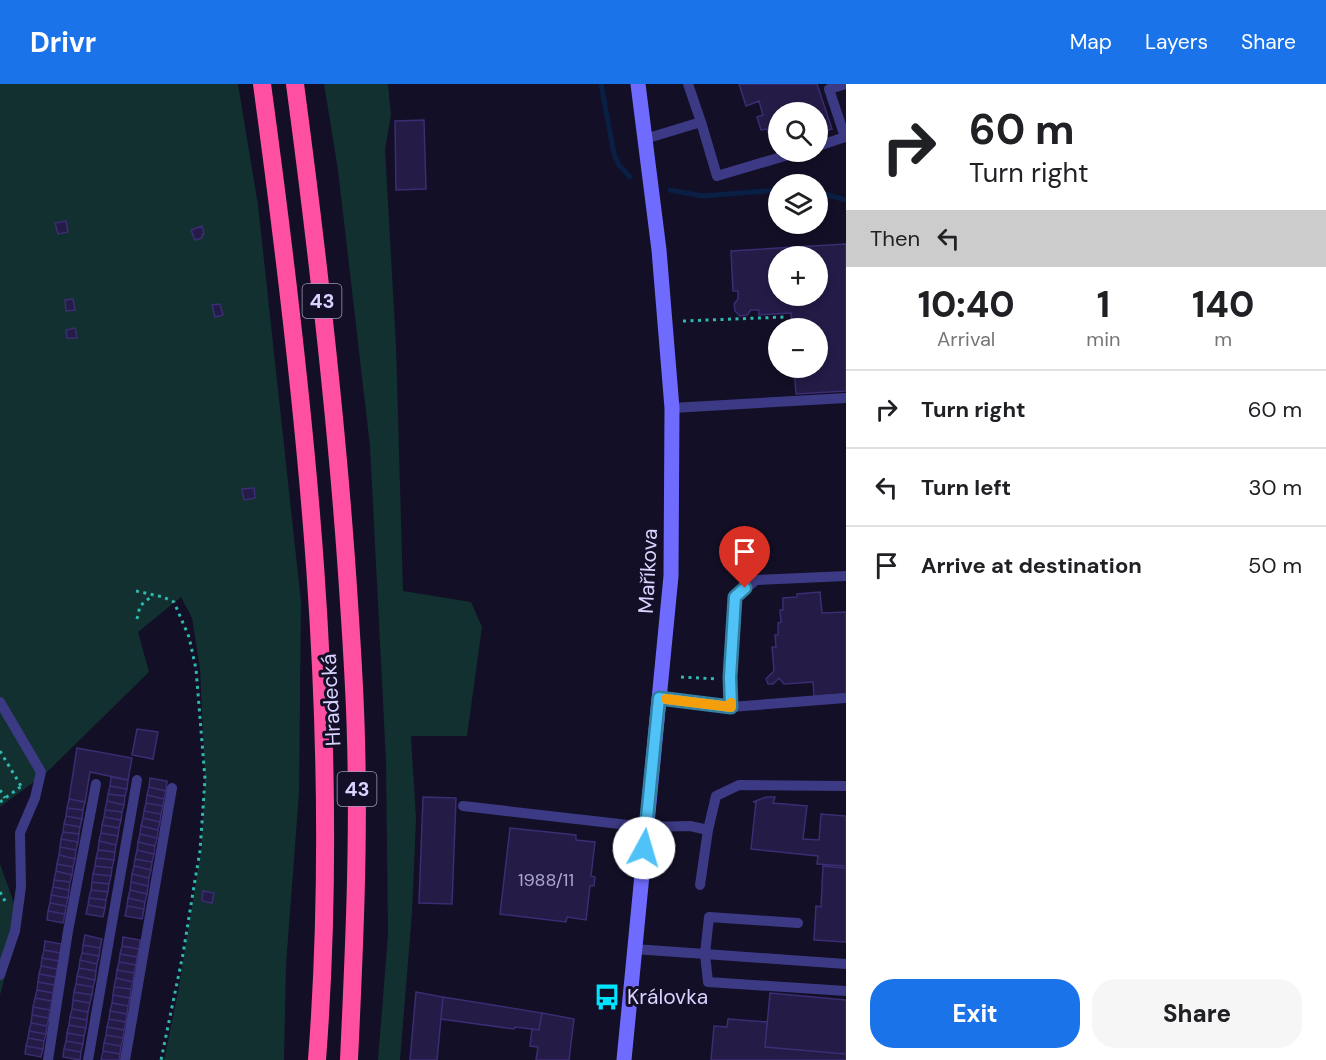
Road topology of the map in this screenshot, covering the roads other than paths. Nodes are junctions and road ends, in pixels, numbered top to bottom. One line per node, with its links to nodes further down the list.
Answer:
1 (262, 84): 31 (highway, 43)
2 (295, 84): 37 (highway, Hradecká / 43)
3 (638, 84): 7 (street, Maříkova)
4 (688, 84): 6 (lane)
5 (846, 84): 8 (lane)
6 (701, 122): 7 (lane); 9 (lane)
7 (645, 139): 11 (street, Maříkova)
8 (828, 143)
9 (768, 161)
10 (846, 399): 11 (lane)
11 (672, 408): 13 (street, Maříkova)
12 (846, 576): 16 (lane)
13 (659, 698): 16 (lane); 22 (street, Maříkova)
14 (846, 698): 16 (lane)
15 (0, 702): 29 (lane)
16 (731, 707)
17 (137, 780): 33 (lane)
18 (96, 784): 32 (lane)
19 (846, 786): 23 (lane)
20 (172, 788): 34 (lane)
21 (463, 806): 22 (lane)
22 (646, 827): 23 (lane); 26 (street, Maříkova)
23 (708, 830): 24 (lane)
24 (700, 885)
25 (798, 923): 27 (lane)
26 (634, 948): 27 (lane); 38 (street, Maříkova)
27 (705, 954): 28 (lane); 30 (lane)
28 (846, 964)
29 (0, 975)
30 (846, 991)
31 (320, 1022): 35 (lane); 36 (highway, 43)
32 (48, 1060)
33 (88, 1060)
34 (124, 1060)
35 (310, 1060)
36 (317, 1060)
37 (349, 1060)
38 (624, 1060)

